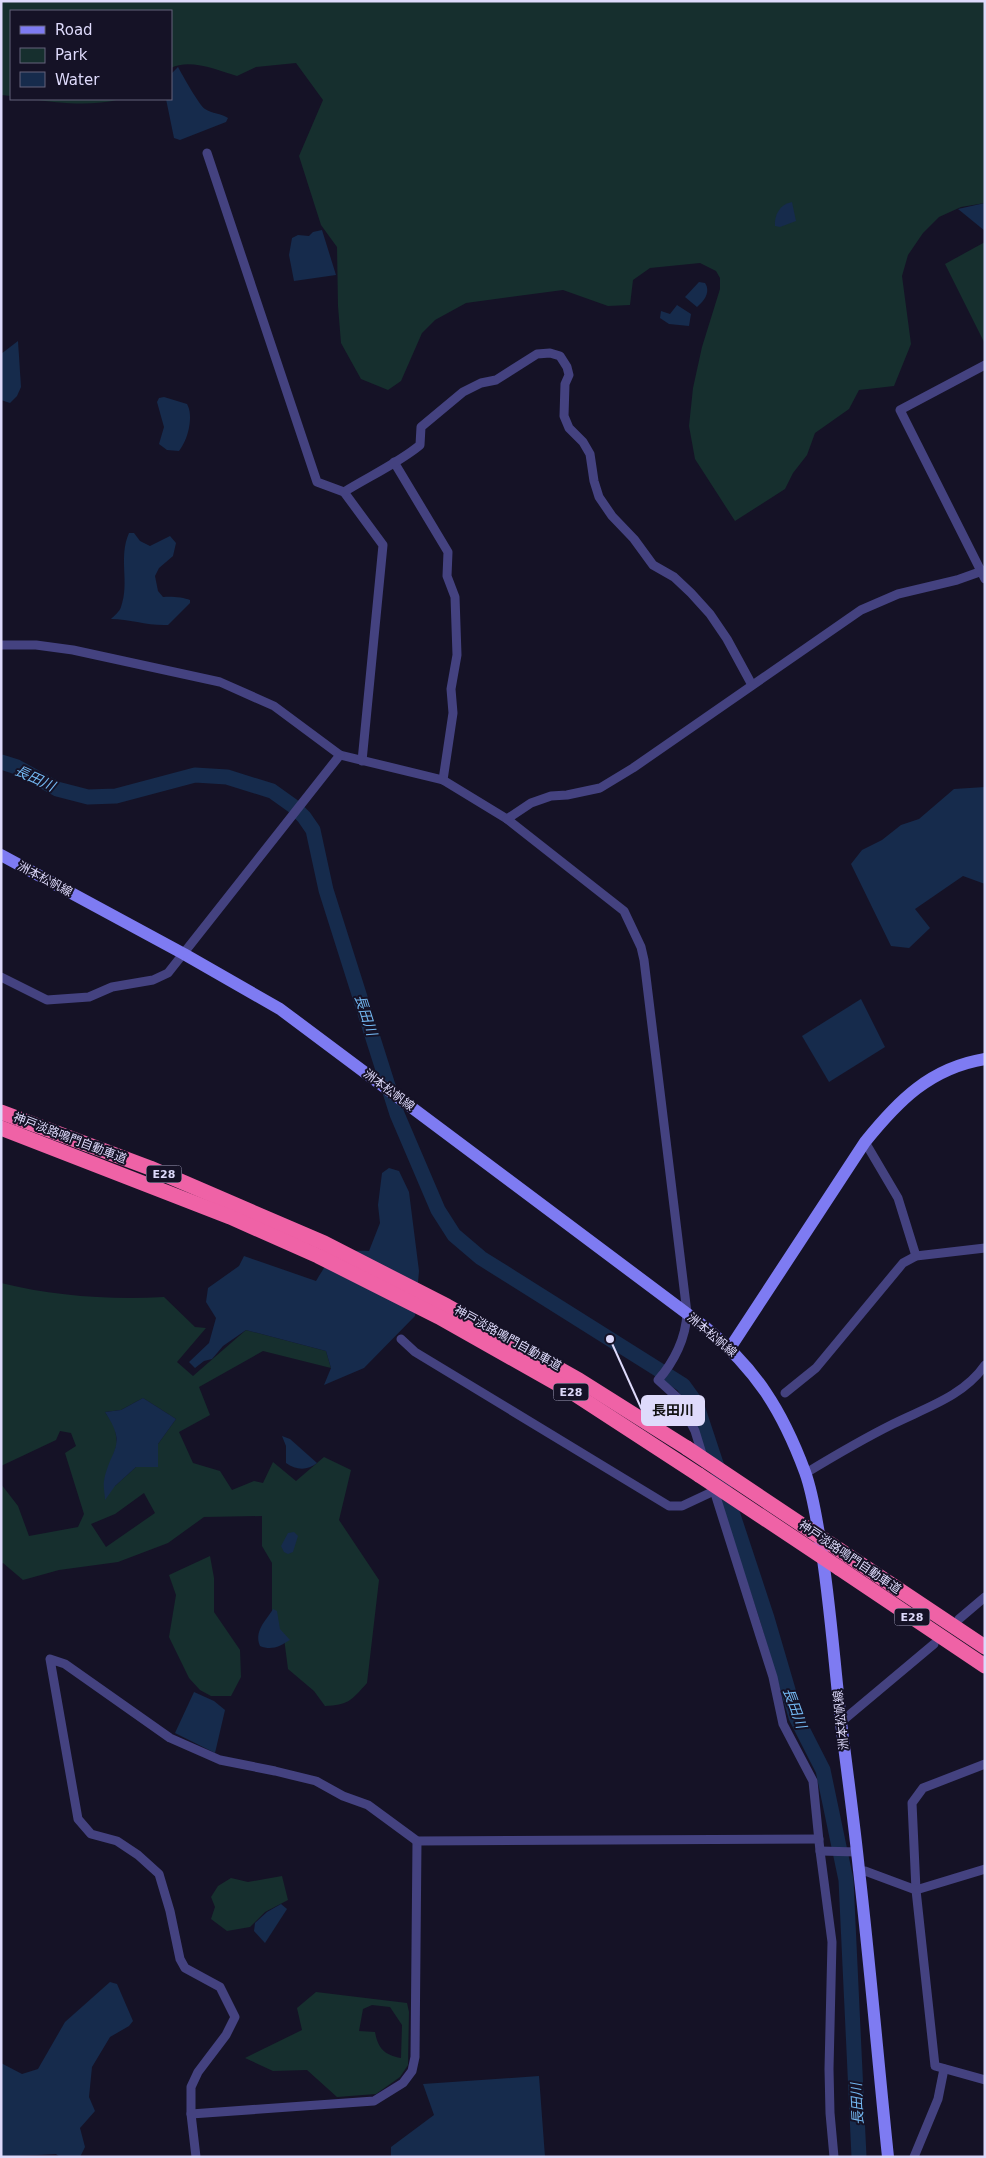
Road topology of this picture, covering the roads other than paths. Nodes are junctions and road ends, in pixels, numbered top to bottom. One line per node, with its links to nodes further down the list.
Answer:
1 (207, 153): 4 (street)
2 (985, 364): 5 (street)
3 (394, 462): 4 (street); 7 (street); 10 (street)
4 (344, 492): 9 (street)
5 (983, 573): 7 (street)
6 (1, 645): 8 (street)
7 (752, 685): 11 (street)
8 (340, 755): 9 (street); 13 (street)
9 (362, 760): 10 (street)
10 (443, 780): 11 (street)
11 (507, 819): 23 (street)
12 (1, 855): 13 (main road, 洲本松帆線)
13 (184, 954): 14 (street); 23 (main road, 洲本松帆線)
14 (1, 977)
15 (985, 1059): 18 (main road)
16 (1, 1112): 20 (highway, 神戸淡路鳴門自動車道 / E28)
17 (1, 1128): 20 (highway, 神戸淡路鳴門自動車道 / E28)
18 (865, 1142): 21 (street); 25 (main road)
19 (985, 1248): 21 (street)
20 (321, 1250): 22 (highway, 神戸淡路鳴門自動車道 / E28)
21 (916, 1256): 27 (street)
22 (443, 1311): 33 (highway, 神戸淡路鳴門自動車道 / E28, bridge); 34 (highway, 神戸淡路鳴門自動車道 / E28, bridge)
23 (687, 1313): 25 (main road, 洲本松帆線); 29 (street)
24 (402, 1339): 29 (street)
25 (730, 1348): 28 (main road, 洲本松帆線)
26 (985, 1365): 28 (street)
27 (784, 1393)
28 (806, 1473): 35 (main road, 洲本松帆線)
29 (714, 1491): 37 (street)
30 (985, 1597): 31 (street)
31 (959, 1618)
32 (934, 1644): 35 (street)
33 (985, 1647)
34 (985, 1666)
35 (841, 1722): 40 (main road, 洲本松帆線)
36 (985, 1764): 43 (street)
37 (819, 1840): 38 (street); 39 (street)
38 (417, 1841): 46 (street); 46 (street)
39 (820, 1851): 40 (street); 48 (street)
40 (857, 1852): 42 (main road, 洲本松帆線)
41 (985, 1869): 43 (street)
42 (860, 1871): 43 (street); 49 (main road, 洲本松帆線)
43 (916, 1890): 44 (street)
44 (944, 2069): 45 (street); 50 (street)
45 (985, 2080)
46 (191, 2114): 47 (street)
47 (196, 2157)
48 (834, 2157)
49 (888, 2157)
50 (914, 2157)

